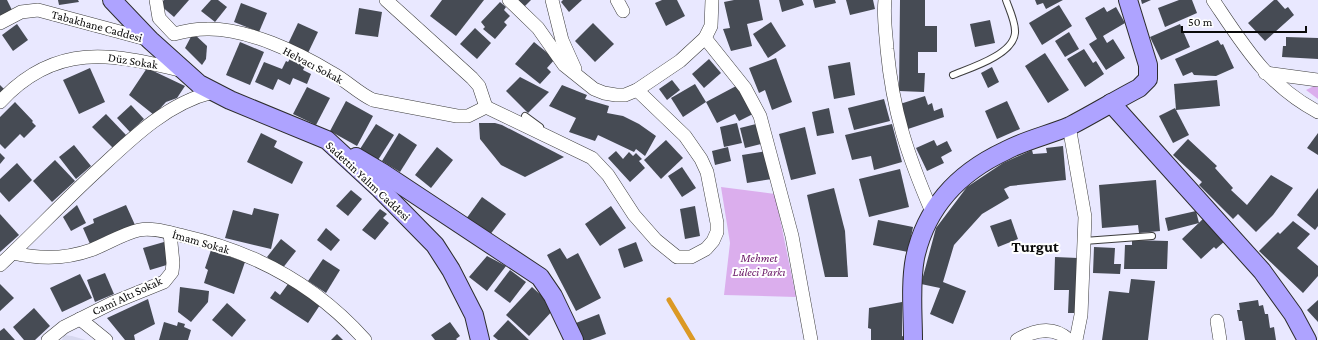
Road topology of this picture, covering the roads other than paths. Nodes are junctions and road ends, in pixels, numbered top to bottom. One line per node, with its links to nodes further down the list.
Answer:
1 (112, 0): 13 (main road, Sadettin Yalım Caddesi)
2 (156, 0): 23 (street, Helvacı Sokak)
3 (386, 0): 23 (street)
4 (509, 0): 17 (street)
5 (552, 0): 17 (street)
6 (712, 0): 12 (street)
7 (885, 0): 29 (street)
8 (1006, 0): 16 (lane)
9 (1128, 0): 22 (main road)
10 (1213, 0): 15 (street)
11 (0, 23): 13 (street, Tabakhane Caddesi)
12 (705, 38): 19 (street); 44 (street)
13 (150, 40): 14 (main road, Sadettin Yalım Caddesi)
14 (183, 71): 20 (main road, Sadettin Yalım Caddesi); 21 (street, Düz Sokak)
15 (1265, 73): 18 (street); 24 (street)
16 (953, 75)
17 (580, 77): 19 (street)
18 (1318, 80)
19 (638, 90): 28 (street)
20 (213, 92): 27 (main road, Sadettin Yalım Caddesi); 33 (street)
21 (0, 102)
22 (1111, 103): 26 (main road); 50 (main road)
23 (486, 107): 28 (street)
24 (1318, 112)
25 (525, 116): 28 (lane)
26 (1069, 126): 29 (main road); 32 (street)
27 (327, 140): 35 (main road, Sadettin Yalım Caddesi); 43 (main road)
28 (557, 140)
29 (932, 212): 45 (main road)
30 (170, 233): 33 (street, İmam Sokak); 36 (street, Cami Altı Sokak); 40 (street, İmam Sokak)
31 (1152, 236): 32 (lane)
32 (1084, 241): 48 (street)
33 (13, 253): 34 (street)
34 (0, 265)
35 (474, 315): 41 (main road, Sadettin Yalım Caddesi); 42 (street)
36 (80, 319): 38 (street, Cami Altı Sokak); 39 (street)
37 (1217, 321): 49 (street)
38 (48, 340)
39 (106, 340)
40 (365, 340)
41 (480, 340)
42 (484, 340)
43 (574, 340)
44 (811, 340)
45 (913, 340)
46 (1017, 340): 47 (street)
47 (1068, 340)
48 (1076, 340)
49 (1220, 340)
50 (1307, 340)

